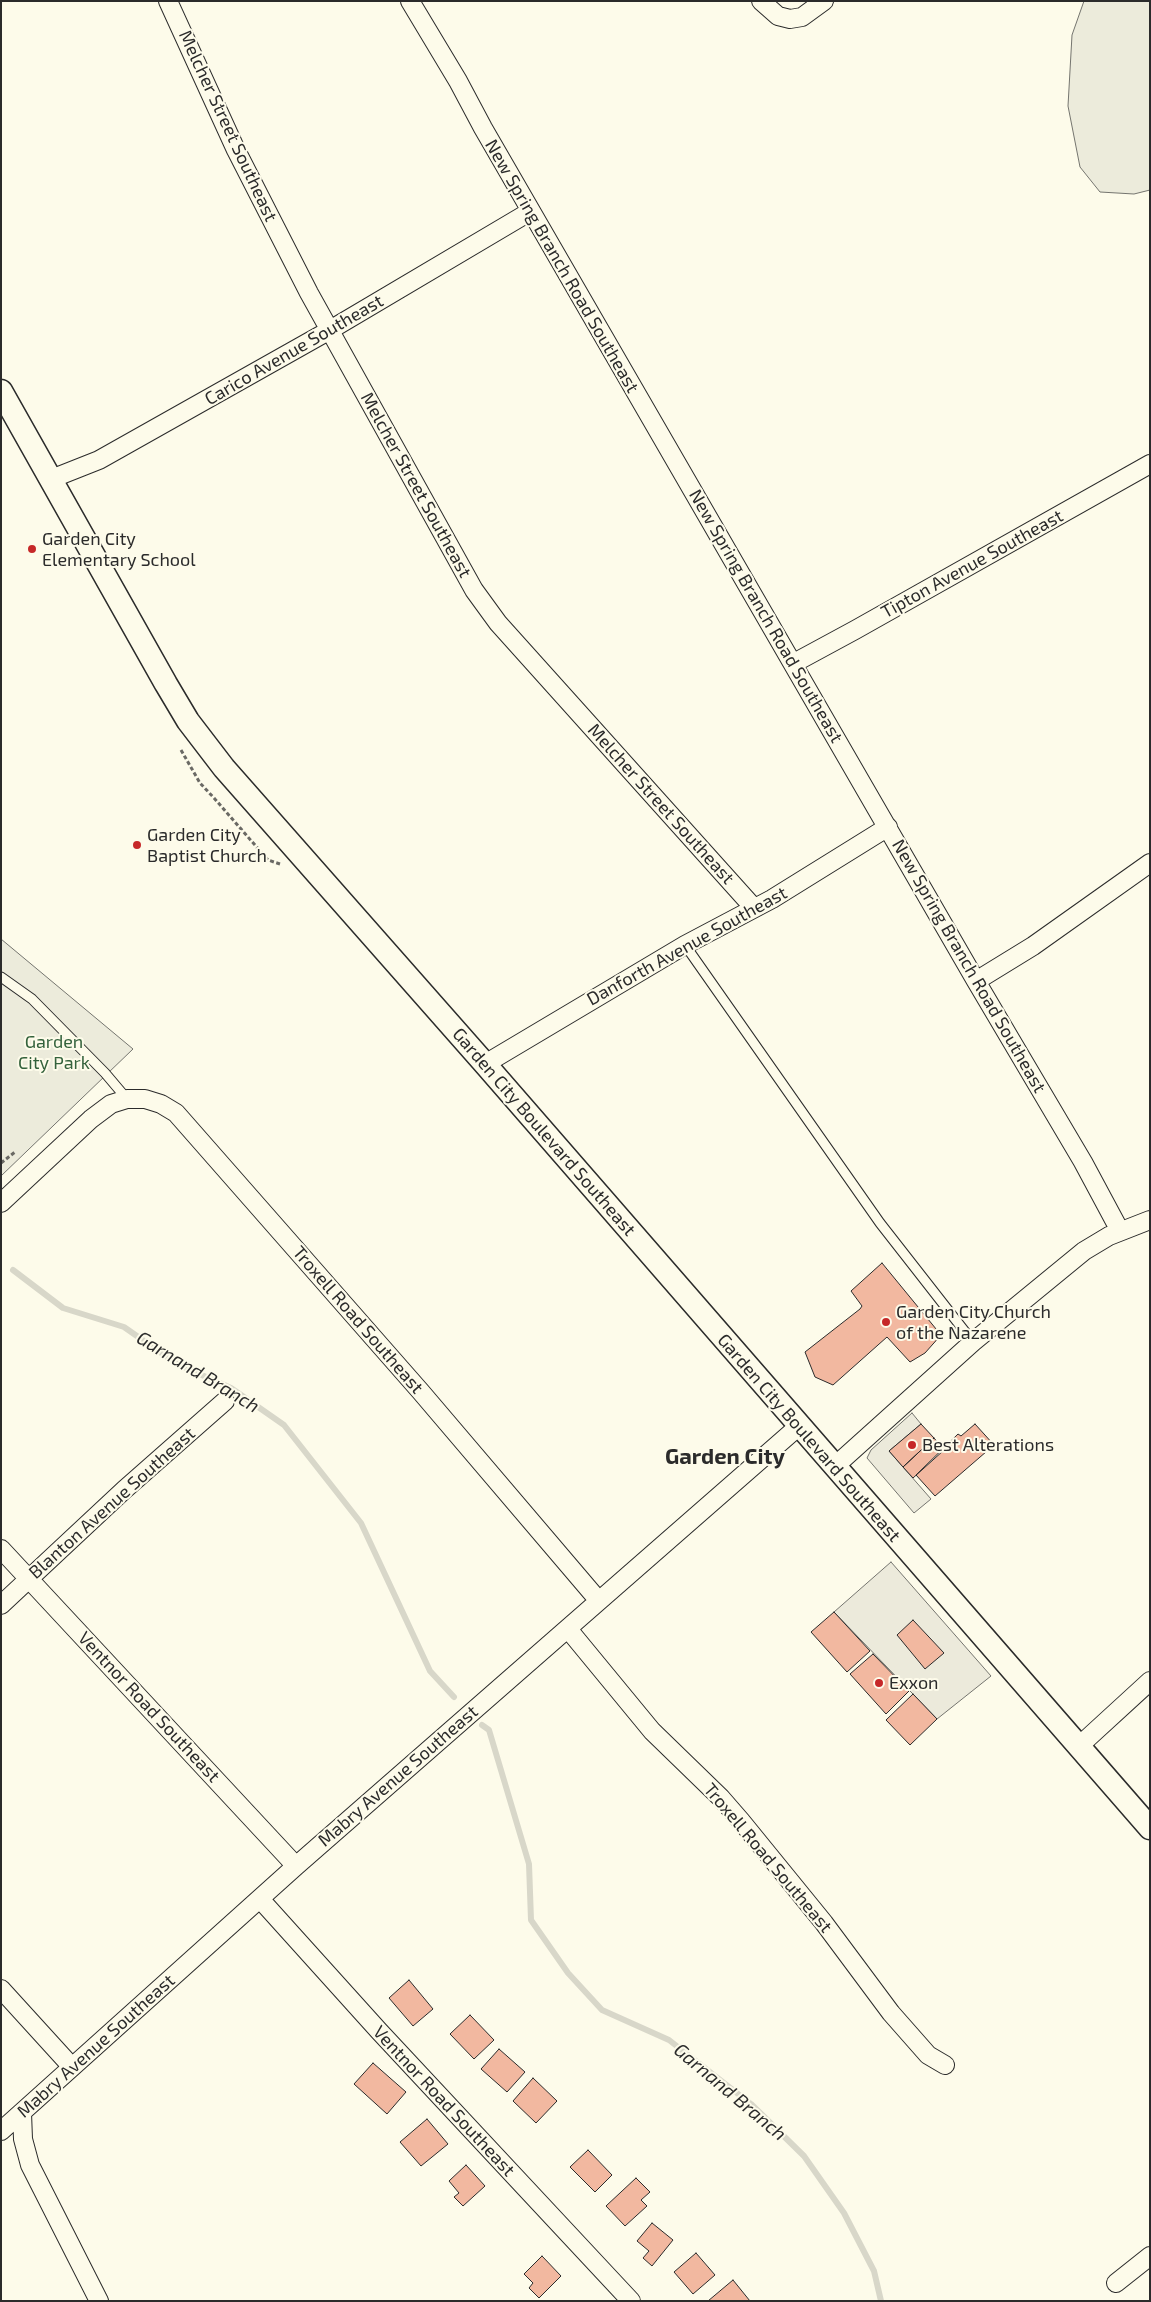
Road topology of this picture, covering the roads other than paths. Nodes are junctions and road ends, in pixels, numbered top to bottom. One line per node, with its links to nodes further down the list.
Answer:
1 (168, 1): 6 (street, Melcher Street Southeast)
2 (410, 1): 5 (street, New Spring Branch Road Southeast)
3 (761, 1): 4 (street)
4 (824, 1)
5 (530, 211): 6 (street, Carico Avenue Southeast); 10 (street, New Spring Branch Road Southeast)
6 (330, 330): 9 (street, Carico Avenue Southeast); 13 (street, Melcher Street Southeast)
7 (1, 391): 9 (street, Garden City Boulevard Southeast)
8 (1150, 464): 10 (street, Tipton Avenue Southeast)
9 (52, 479): 17 (street, Garden City Boulevard Southeast)
10 (794, 663): 11 (street, New Spring Branch Road Southeast)
11 (888, 827): 13 (street, Danforth Avenue Southeast); 16 (street, New Spring Branch Road Southeast)
12 (1150, 863): 16 (street)
13 (754, 908): 14 (street, Danforth Avenue Southeast)
14 (685, 945): 17 (street, Danforth Avenue Southeast); 22 (lane)
15 (1, 977): 18 (lane)
16 (976, 981): 21 (street, New Spring Branch Road Southeast)
17 (485, 1064): 24 (street, Garden City Boulevard Southeast)
18 (128, 1099): 19 (street, Troxell Road Southeast); 28 (street, Troxell Road Southeast)
19 (1, 1203)
20 (1150, 1220): 21 (street)
21 (1120, 1232): 22 (street)
22 (973, 1342): 25 (street)
23 (225, 1402): 27 (street, Blanton Avenue Southeast)
24 (799, 1426): 25 (street, Garden City Boulevard Southeast); 28 (street, Mabry Avenue Southeast)
25 (834, 1467): 32 (street, Garden City Boulevard Southeast)
26 (1, 1549): 27 (street, Ventnor Road Southeast)
27 (29, 1578): 29 (street, Blanton Avenue Southeast); 34 (street, Ventnor Road Southeast)
28 (598, 1601): 30 (street, Mabry Avenue Southeast)
29 (1, 1605)
30 (568, 1628): 34 (street, Mabry Avenue Southeast); 37 (street, Troxell Road Southeast)
31 (1150, 1681): 32 (street)
32 (1078, 1747): 33 (street, Garden City Boulevard Southeast)
33 (1150, 1828)
34 (296, 1866): 35 (street, Mabry Avenue Southeast)
35 (260, 1899): 38 (street, Mabry Avenue Southeast); 44 (street, Ventnor Road Southeast)
36 (1, 1990): 38 (street)
37 (945, 2065)
38 (72, 2067): 39 (street, Mabry Avenue Southeast)
39 (22, 2113): 40 (street, Mabry Avenue Southeast); 43 (street)
40 (1, 2131)
41 (1150, 2256): 42 (street)
42 (1116, 2283)
43 (99, 2301)
44 (630, 2301)

